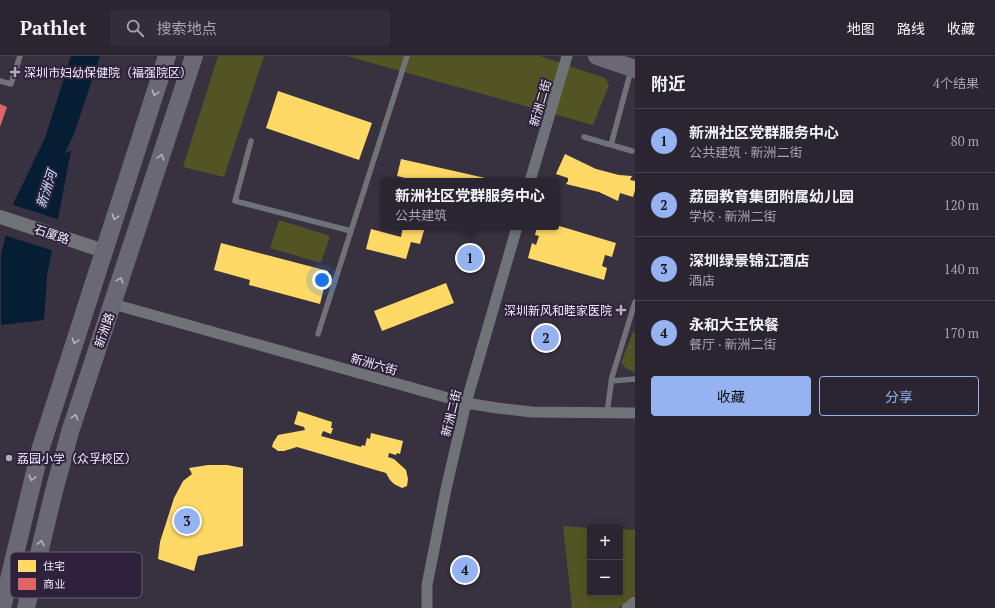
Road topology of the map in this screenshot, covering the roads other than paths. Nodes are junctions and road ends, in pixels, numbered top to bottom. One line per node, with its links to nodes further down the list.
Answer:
1 (20, 56): 8 (lane)
2 (167, 56): 17 (main road, 新洲路, one-way to 17)
3 (194, 56): 19 (main road, 新洲路, one-way to 3)
4 (407, 56): 16 (lane)
5 (567, 56): 13 (street, 新洲二街)
6 (597, 56): 7 (main road)
7 (633, 68): 11 (lane)
8 (0, 81)
9 (584, 136): 11 (lane)
10 (251, 141): 16 (lane)
11 (611, 145): 12 (lane)
12 (632, 151)
13 (531, 178)
14 (0, 217): 17 (street, 石厦路)
15 (516, 230): 23 (street, 新洲二街)
16 (351, 231): 20 (lane)
17 (104, 251): 26 (main road, 新洲路, one-way to 26)
18 (635, 302): 22 (lane)
19 (113, 304): 23 (street, 新洲六街); 27 (main road, 新洲路, one-way to 19)
20 (318, 334)
21 (635, 379): 22 (lane)
22 (611, 381): 24 (lane)
23 (466, 403): 24 (street, 新洲六街); 33 (street, 新洲二街)
24 (607, 413): 25 (street, 新洲六街)
25 (635, 413)
26 (16, 552)
27 (39, 552)
28 (10, 575): 31 (main road, 新洲路, one-way to 31)
29 (28, 598): 32 (main road, 新洲路, one-way to 29)
30 (635, 602): 34 (street)
31 (2, 608)
32 (26, 608)
33 (427, 608)
34 (627, 608)

